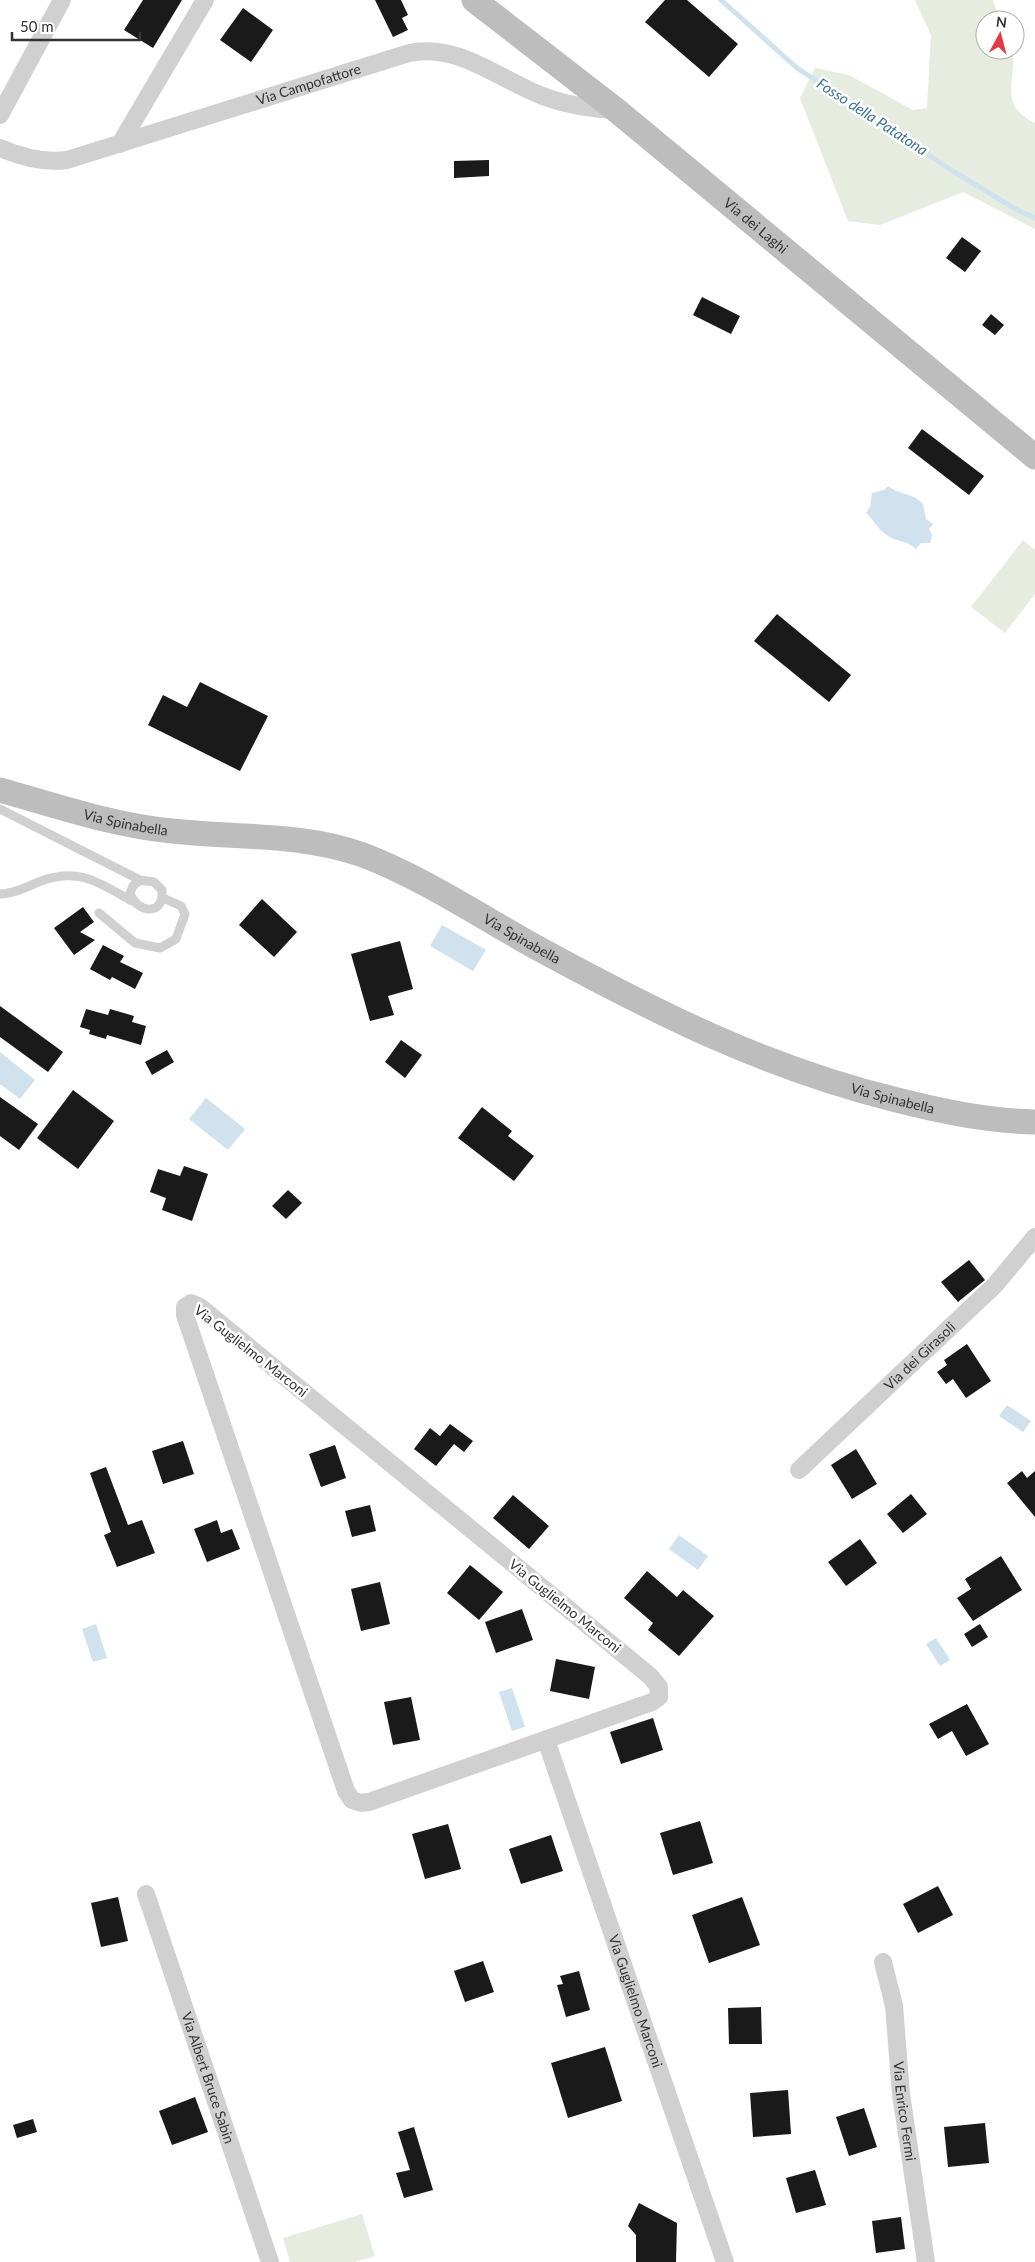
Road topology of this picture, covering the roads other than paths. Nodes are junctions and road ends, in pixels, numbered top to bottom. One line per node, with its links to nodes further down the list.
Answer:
1 (62, 0): 5 (street)
2 (205, 0): 6 (street)
3 (474, 0): 4 (street, Via dei Laghi)
4 (616, 110): 6 (street, Via Campofattore); 8 (street, Via dei Laghi)
5 (0, 115)
6 (120, 144): 7 (street, Via Campofattore)
7 (0, 148)
8 (1035, 456)
9 (0, 790): 16 (street, Via Spinabella)
10 (0, 809): 11 (lane)
11 (140, 880): 13 (lane); 14 (lane)
12 (0, 894): 14 (lane)
13 (163, 898): 14 (lane); 15 (lane)
14 (132, 900)
15 (99, 913)
16 (1035, 1122)
17 (1033, 1244): 18 (street, Via dei Girasoli)
18 (800, 1470)
19 (546, 1740): 19 (street, Via Guglielmo Marconi); 23 (street, Via Guglielmo Marconi)
20 (146, 1894): 22 (street, Via Albert Bruce Sabin)
21 (883, 1962): 24 (street, Via Enrico Fermi)
22 (270, 2262)
23 (726, 2262)
24 (926, 2262)

